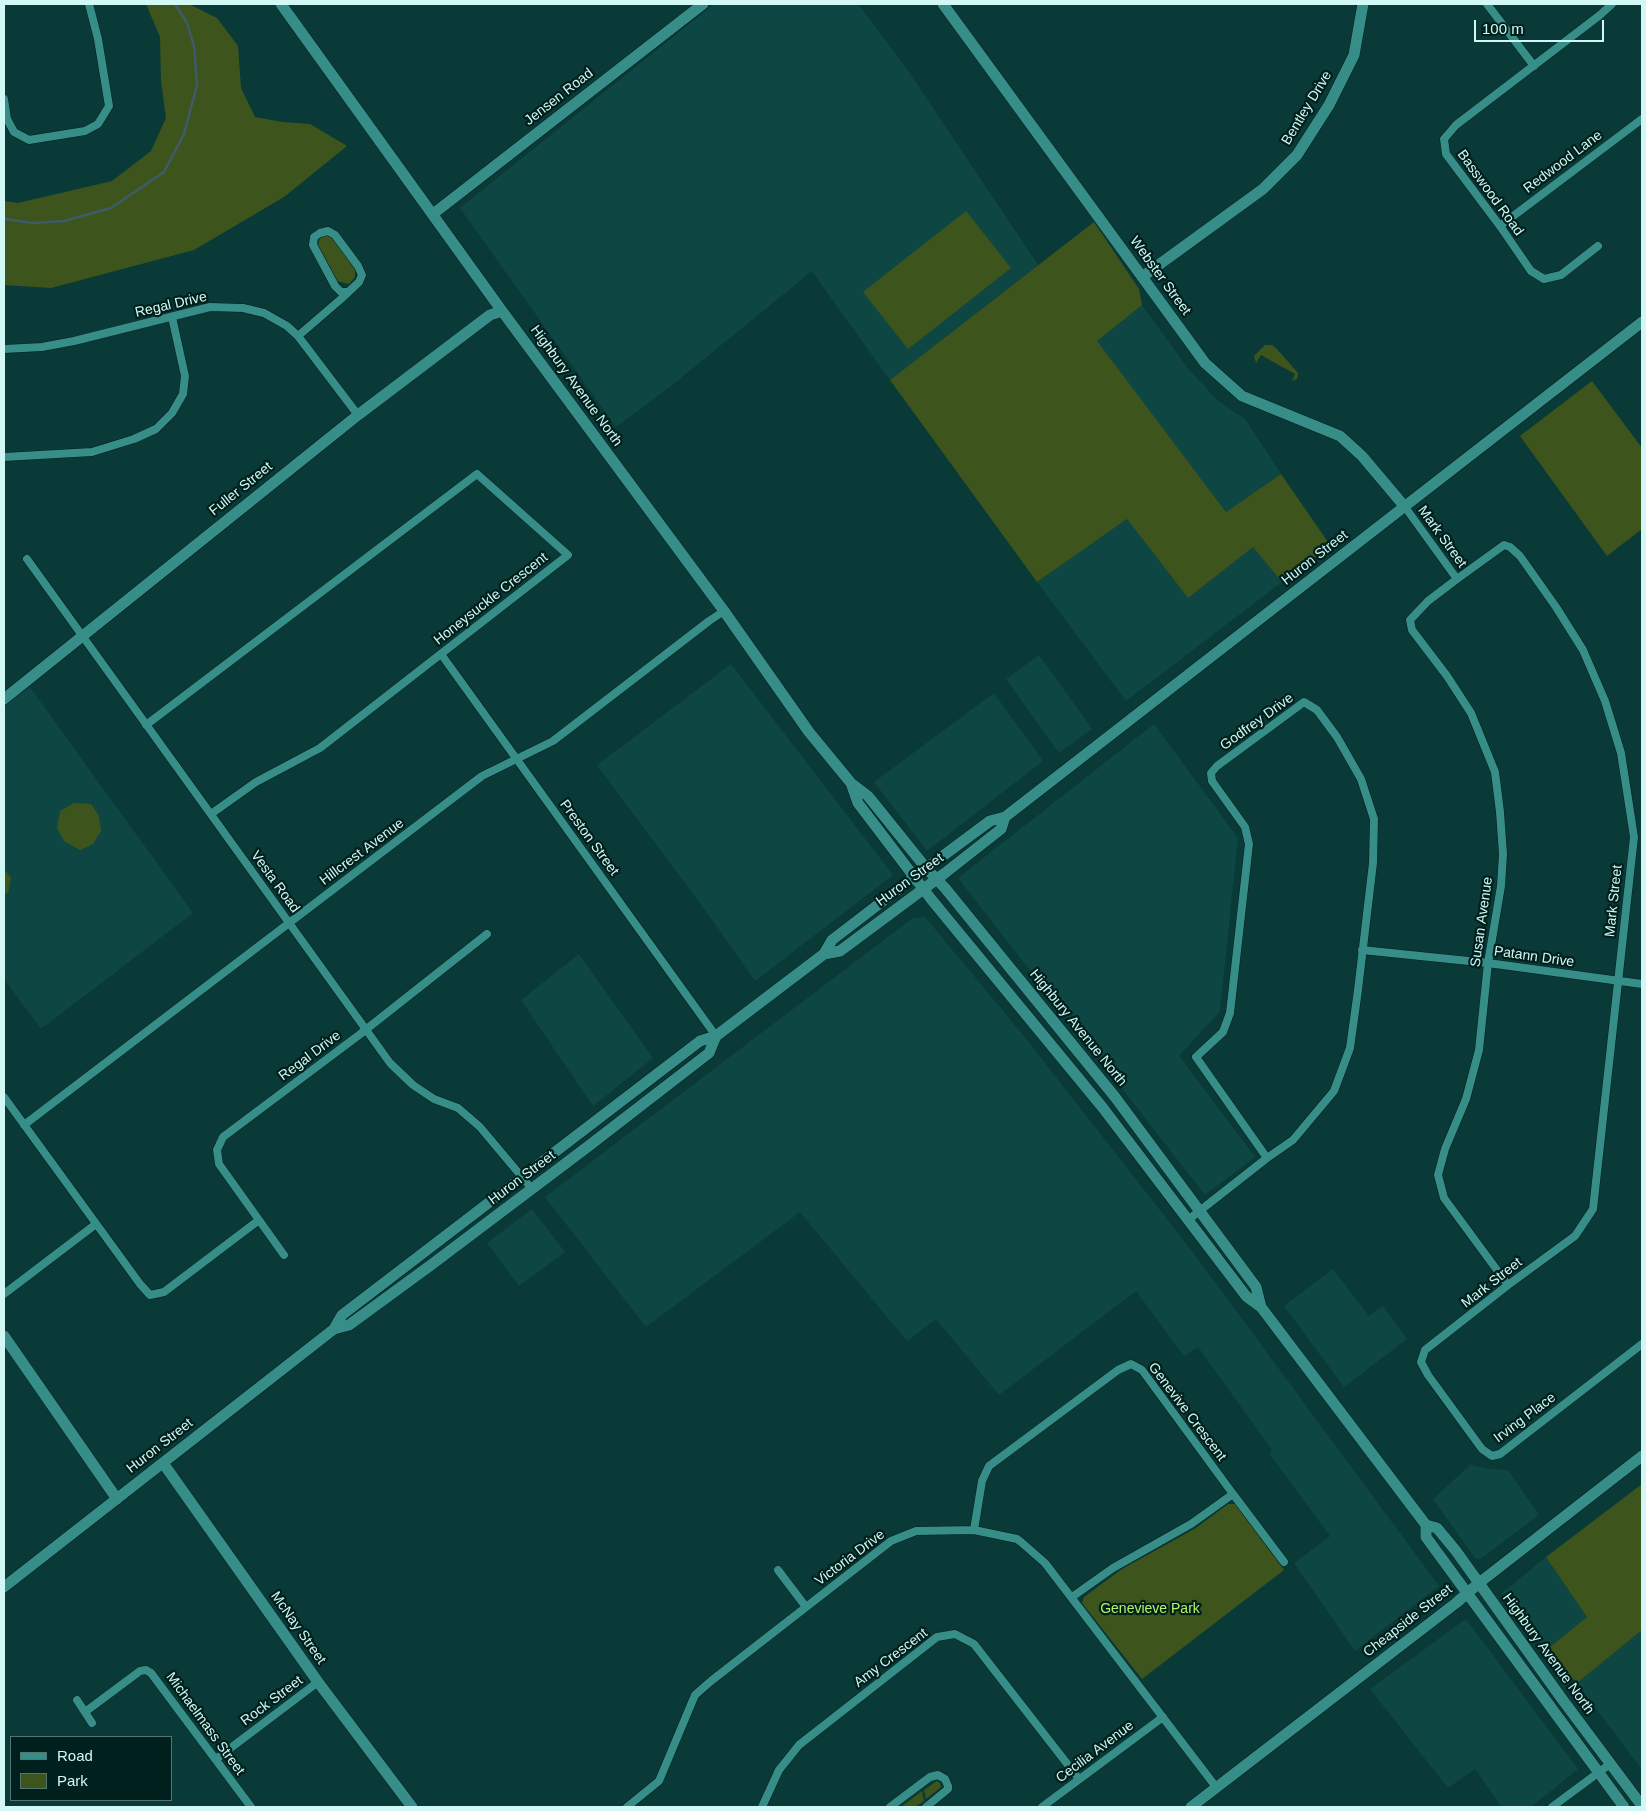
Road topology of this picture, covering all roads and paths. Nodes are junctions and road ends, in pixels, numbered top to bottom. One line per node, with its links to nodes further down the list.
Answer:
1 (89, 4): 9 (street)
2 (281, 4): 11 (main road, Highbury Avenue North)
3 (703, 4): 11 (main road, Jensen Road)
4 (943, 4): 14 (main road, Webster Street)
5 (1363, 4): 14 (main road, Bentley Drive)
6 (1488, 4): 8 (street)
7 (1612, 4): 8 (street, Basswood Road)
8 (1534, 66): 12 (street, Basswood Road)
9 (4, 99)
10 (1642, 119): 12 (street, Redwood Lane)
11 (433, 214): 16 (main road, Highbury Avenue North)
12 (1500, 226): 13 (street, Basswood Road)
13 (1598, 246)
14 (1142, 277): 23 (main road, Webster Street)
15 (347, 292): 15 (street); 19 (street)
16 (502, 311): 21 (main road, Fuller Street); 26 (main road, Highbury Avenue North)
17 (172, 316): 19 (street, Regal Drive); 20 (street, Regal Drive); 22 (street)
18 (1642, 322): 23 (main road, Huron Street)
19 (298, 336): 21 (street, Regal Drive)
20 (4, 349)
21 (358, 416): 27 (main road, Fuller Street)
22 (4, 457)
23 (1405, 507): 25 (street, Mark Street); 34 (main road, Huron Street)
24 (27, 559): 27 (street, Vesta Road)
25 (1457, 579): 43 (street, Susan Avenue); 44 (street, Mark Street)
26 (724, 612): 31 (street, Hillcrest Avenue); 32 (main road, Highbury Avenue North)
27 (83, 637): 29 (main road, Fuller Street); 30 (street, Vesta Road)
28 (441, 654): 30 (street, Honeysuckle Crescent); 31 (street, Preston Street); 33 (street, Honeysuckle Crescent)
29 (4, 699)
30 (146, 725): 33 (street, Vesta Road)
31 (516, 759): 39 (street, Hillcrest Avenue); 47 (street, Preston Street)
32 (851, 783): 35 (main road, Highbury Avenue North); 36 (main road, Highbury Avenue North)
33 (211, 814): 39 (street, Vesta Road)
34 (1005, 817): 35 (main road, Huron Street); 37 (main road, Huron Street)
35 (926, 868): 36 (main road, Huron Street); 37 (main road, Highbury Avenue North)
36 (915, 876): 38 (main road, Highbury Avenue North); 42 (main road, Huron Street)
37 (936, 879): 38 (main road, Huron Street); 53 (main road, Highbury Avenue North)
38 (923, 888): 42 (main road, Huron Street); 55 (main road, Highbury Avenue North)
39 (289, 923): 46 (street, Vesta Road); 49 (street, Hillcrest Avenue)
40 (487, 934): 46 (street, Regal Drive)
41 (1362, 950): 43 (street, Patann Drive); 50 (street, Godfrey Drive); 50 (street, Godfrey Drive)
42 (824, 954): 47 (main road, Huron Street)
43 (1488, 963): 44 (street, Patann Drive); 58 (street, Susan Avenue)
44 (1618, 982): 45 (street, Patann Drive); 58 (street, Mark Street)
45 (1642, 984)
46 (367, 1029): 51 (street, Vesta Road); 54 (street, Regal Drive)
47 (716, 1036): 51 (main road, Huron Street); 52 (main road, Huron Street)
48 (4, 1097): 49 (street)
49 (24, 1125): 56 (street)
50 (1266, 1158): 53 (street, Godfrey Drive)
51 (522, 1178): 52 (street, Vesta Road); 61 (main road, Huron Street)
52 (532, 1189): 61 (main road, Huron Street)
53 (1199, 1212): 55 (street, Godfrey Drive); 60 (main road, Highbury Avenue North)
54 (259, 1220): 56 (street); 57 (street, Regal Drive)
55 (1188, 1220): 60 (main road, Highbury Avenue North)
56 (96, 1224): 59 (street)
57 (284, 1254)
58 (1508, 1285): 64 (street, Mark Street)
59 (4, 1294)
60 (1261, 1307): 69 (main road, Highbury Avenue North)
61 (334, 1329): 66 (main road, Huron Street)
62 (4, 1336): 68 (main road)
63 (1642, 1344): 64 (street, Irving Place)
64 (1421, 1362)
65 (1642, 1456): 73 (main road, Cheapside Street)
66 (163, 1463): 68 (main road, Huron Street); 78 (main road, McNay Street)
67 (1233, 1494): 70 (street, Genevive Crescent); 71 (street); 76 (street)
68 (117, 1499): 74 (main road, Huron Street)
69 (1426, 1525): 73 (main road, Highbury Avenue North); 75 (main road, Highbury Avenue North)
70 (974, 1530): 76 (street, Victoria Drive); 77 (street, Victoria Drive)
71 (1284, 1562)
72 (778, 1570): 77 (street)
73 (1479, 1583): 75 (main road, Cheapside Street); 84 (main road, Highbury Avenue North)
74 (4, 1587)
75 (1467, 1593): 85 (main road, Highbury Avenue North); 87 (main road, Cheapside Street)
76 (1072, 1597): 81 (street, Victoria Drive)
77 (806, 1607): 91 (street, Victoria Drive)
78 (318, 1682): 83 (street, Rock Street); 90 (main road, McNay Street)
79 (77, 1700): 80 (street)
80 (85, 1712): 82 (street); 83 (street, Michaelmass Street)
81 (1163, 1717): 86 (street, Cecilia Avenue); 87 (street, Victoria Drive)
82 (92, 1723)
83 (216, 1760): 89 (street, Michaelmass Street)
84 (1610, 1764): 85 (street); 88 (main road, Highbury Avenue North)
85 (1598, 1773): 97 (street); 98 (main road, Highbury Avenue North)
86 (1079, 1779): 92 (street, Amy Crescent); 95 (street, Cecilia Avenue)
87 (1216, 1787): 96 (main road, Cheapside Street)
88 (1642, 1806)
89 (251, 1807)
90 (412, 1807)
91 (627, 1807)
92 (762, 1807)
93 (890, 1807): 94 (street)
94 (926, 1807)
95 (1042, 1807)
96 (1191, 1807)
97 (1552, 1807)
98 (1624, 1807)

